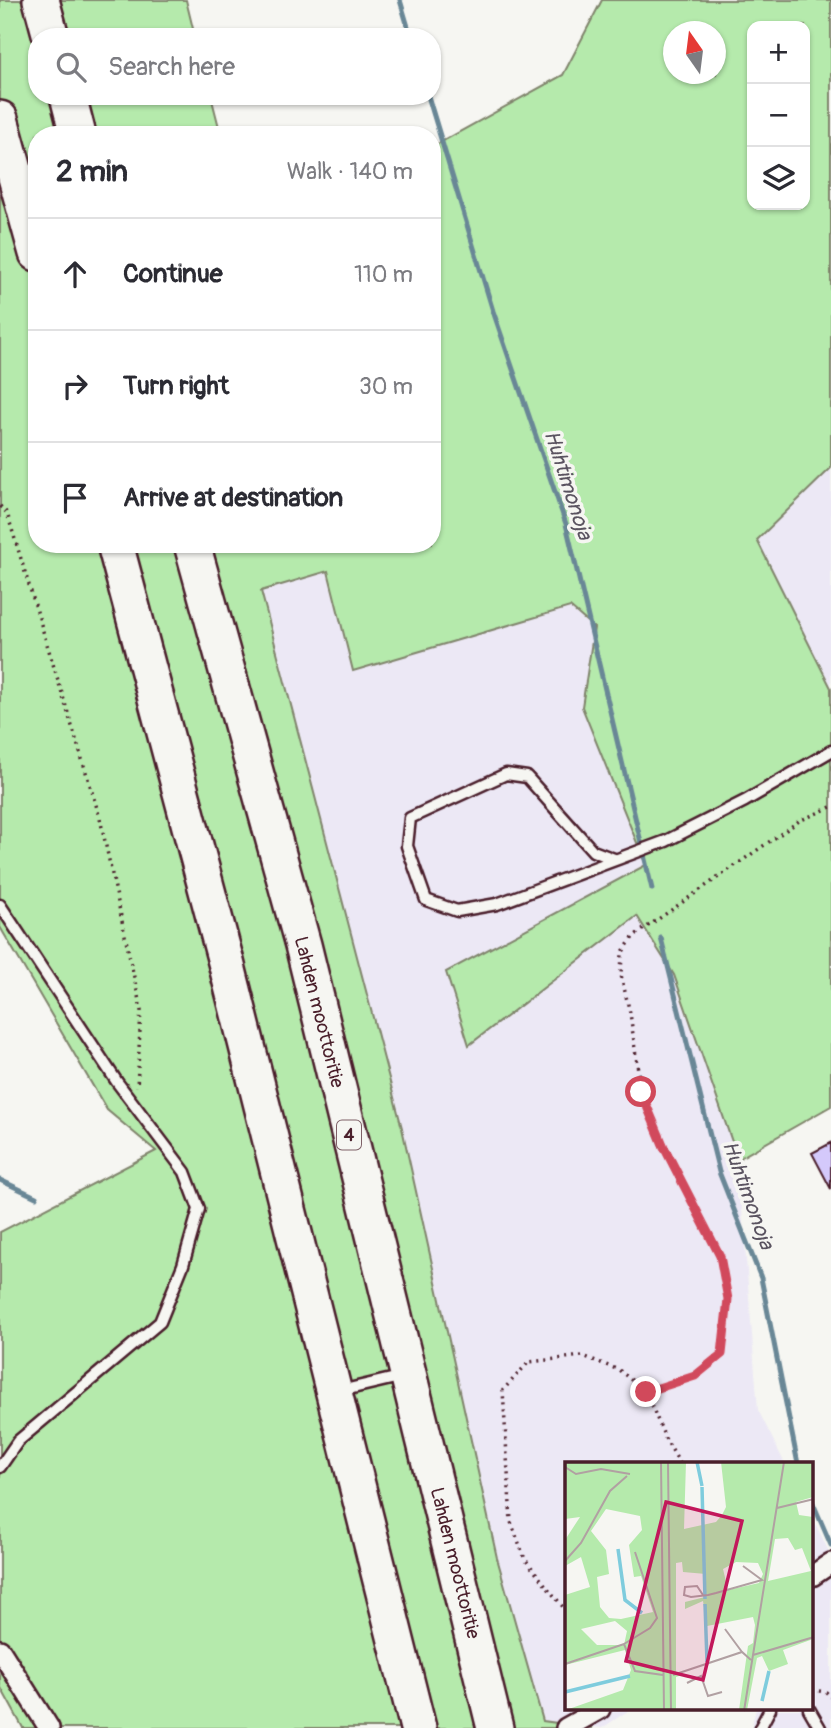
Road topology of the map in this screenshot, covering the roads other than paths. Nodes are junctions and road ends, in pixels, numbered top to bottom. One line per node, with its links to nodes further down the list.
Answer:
1 (41, 0): 2 (highway)
2 (49, 28)
3 (70, 105): 5 (highway)
4 (0, 118): 6 (highway)
5 (76, 126)
6 (28, 220)
7 (117, 553): 13 (highway)
8 (194, 553): 12 (highway, Lahden moottoritie / 4)
9 (831, 751): 10 (lane)
10 (614, 859): 10 (lane)
11 (0, 905): 14 (lane)
12 (407, 1375): 13 (lane); 23 (highway, Lahden moottoritie / 4)
13 (336, 1392): 22 (highway)
14 (0, 1467)
15 (831, 1563): 16 (street)
16 (814, 1575)
17 (0, 1650): 21 (street)
18 (598, 1710): 24 (street)
19 (769, 1710): 25 (lane)
20 (810, 1710): 26 (lane)
21 (49, 1728)
22 (418, 1728)
23 (495, 1728)
24 (566, 1728)
25 (760, 1728)
26 (820, 1728)

